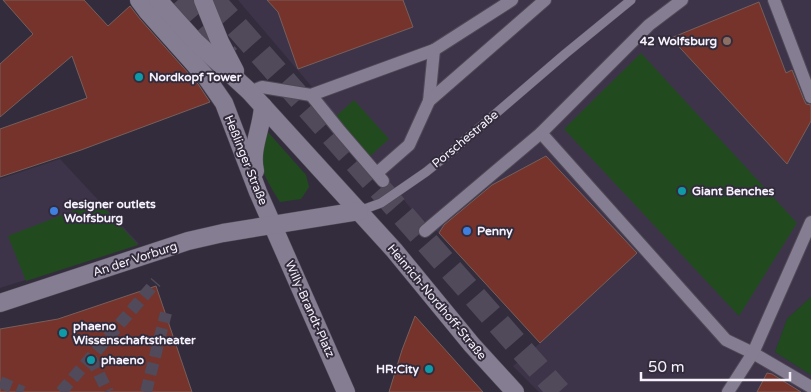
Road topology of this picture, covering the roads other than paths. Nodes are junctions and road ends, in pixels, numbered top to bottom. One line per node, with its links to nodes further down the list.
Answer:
1 (139, 0): 18 (street, Heßlinger Straße)
2 (158, 0): 10 (street)
3 (204, 0): 10 (street)
4 (512, 0): 9 (street)
5 (545, 0): 13 (street)
6 (631, 0): 16 (lane, Porschestraße)
7 (682, 0): 15 (street)
8 (774, 0): 12 (street)
9 (434, 50): 11 (street); 13 (street)
10 (250, 92): 11 (street); 14 (street)
11 (311, 96): 13 (street)
12 (811, 97)
13 (429, 101)
14 (263, 106): 16 (street); 18 (street, Heßlinger Straße)
15 (541, 133): 19 (street); 21 (street)
16 (359, 211): 18 (street, Porschestraße); 24 (street, Heinrich-Nordhoff-Straße)
17 (811, 222): 21 (street)
18 (273, 226): 20 (street, An der Vorburg); 23 (street, Willy-Brandt-Platz)
19 (425, 231)
20 (0, 303)
21 (753, 353): 22 (street); 25 (street)
22 (811, 387)
23 (346, 392)
24 (515, 392)
25 (728, 392)

